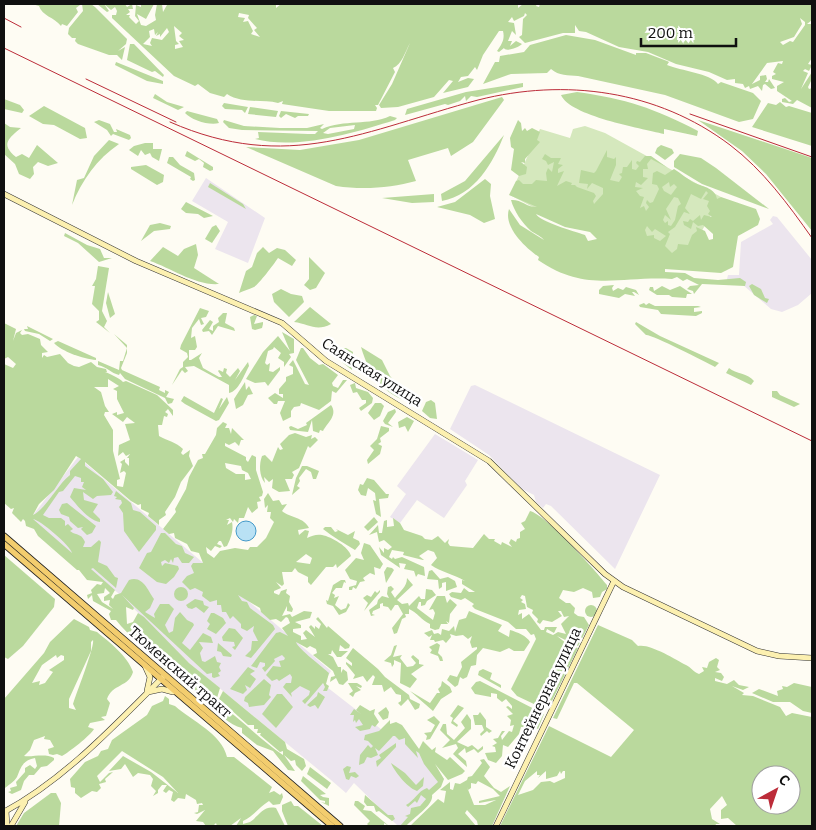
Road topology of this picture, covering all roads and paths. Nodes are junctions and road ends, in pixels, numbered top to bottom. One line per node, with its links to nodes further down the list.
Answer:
1 (4, 194): 4 (street, Саянская улица)
2 (4, 536): 7 (main road, Тюменский тракт)
3 (4, 544): 6 (main road, Тюменский тракт)
4 (614, 581): 5 (street, Саянская улица); 15 (street, Контейнерная улица)
5 (812, 658)
6 (144, 665): 7 (main road, Тюменский тракт); 8 (street)
7 (163, 677): 8 (street); 9 (main road, Тюменский тракт); 14 (main road, Тюменский тракт)
8 (146, 694): 9 (street); 10 (street)
9 (177, 694): 13 (main road, Тюменский тракт)
10 (26, 800): 11 (street); 12 (street)
11 (6, 811): 12 (street)
12 (10, 826)
13 (332, 826)
14 (340, 826)
15 (496, 826)

